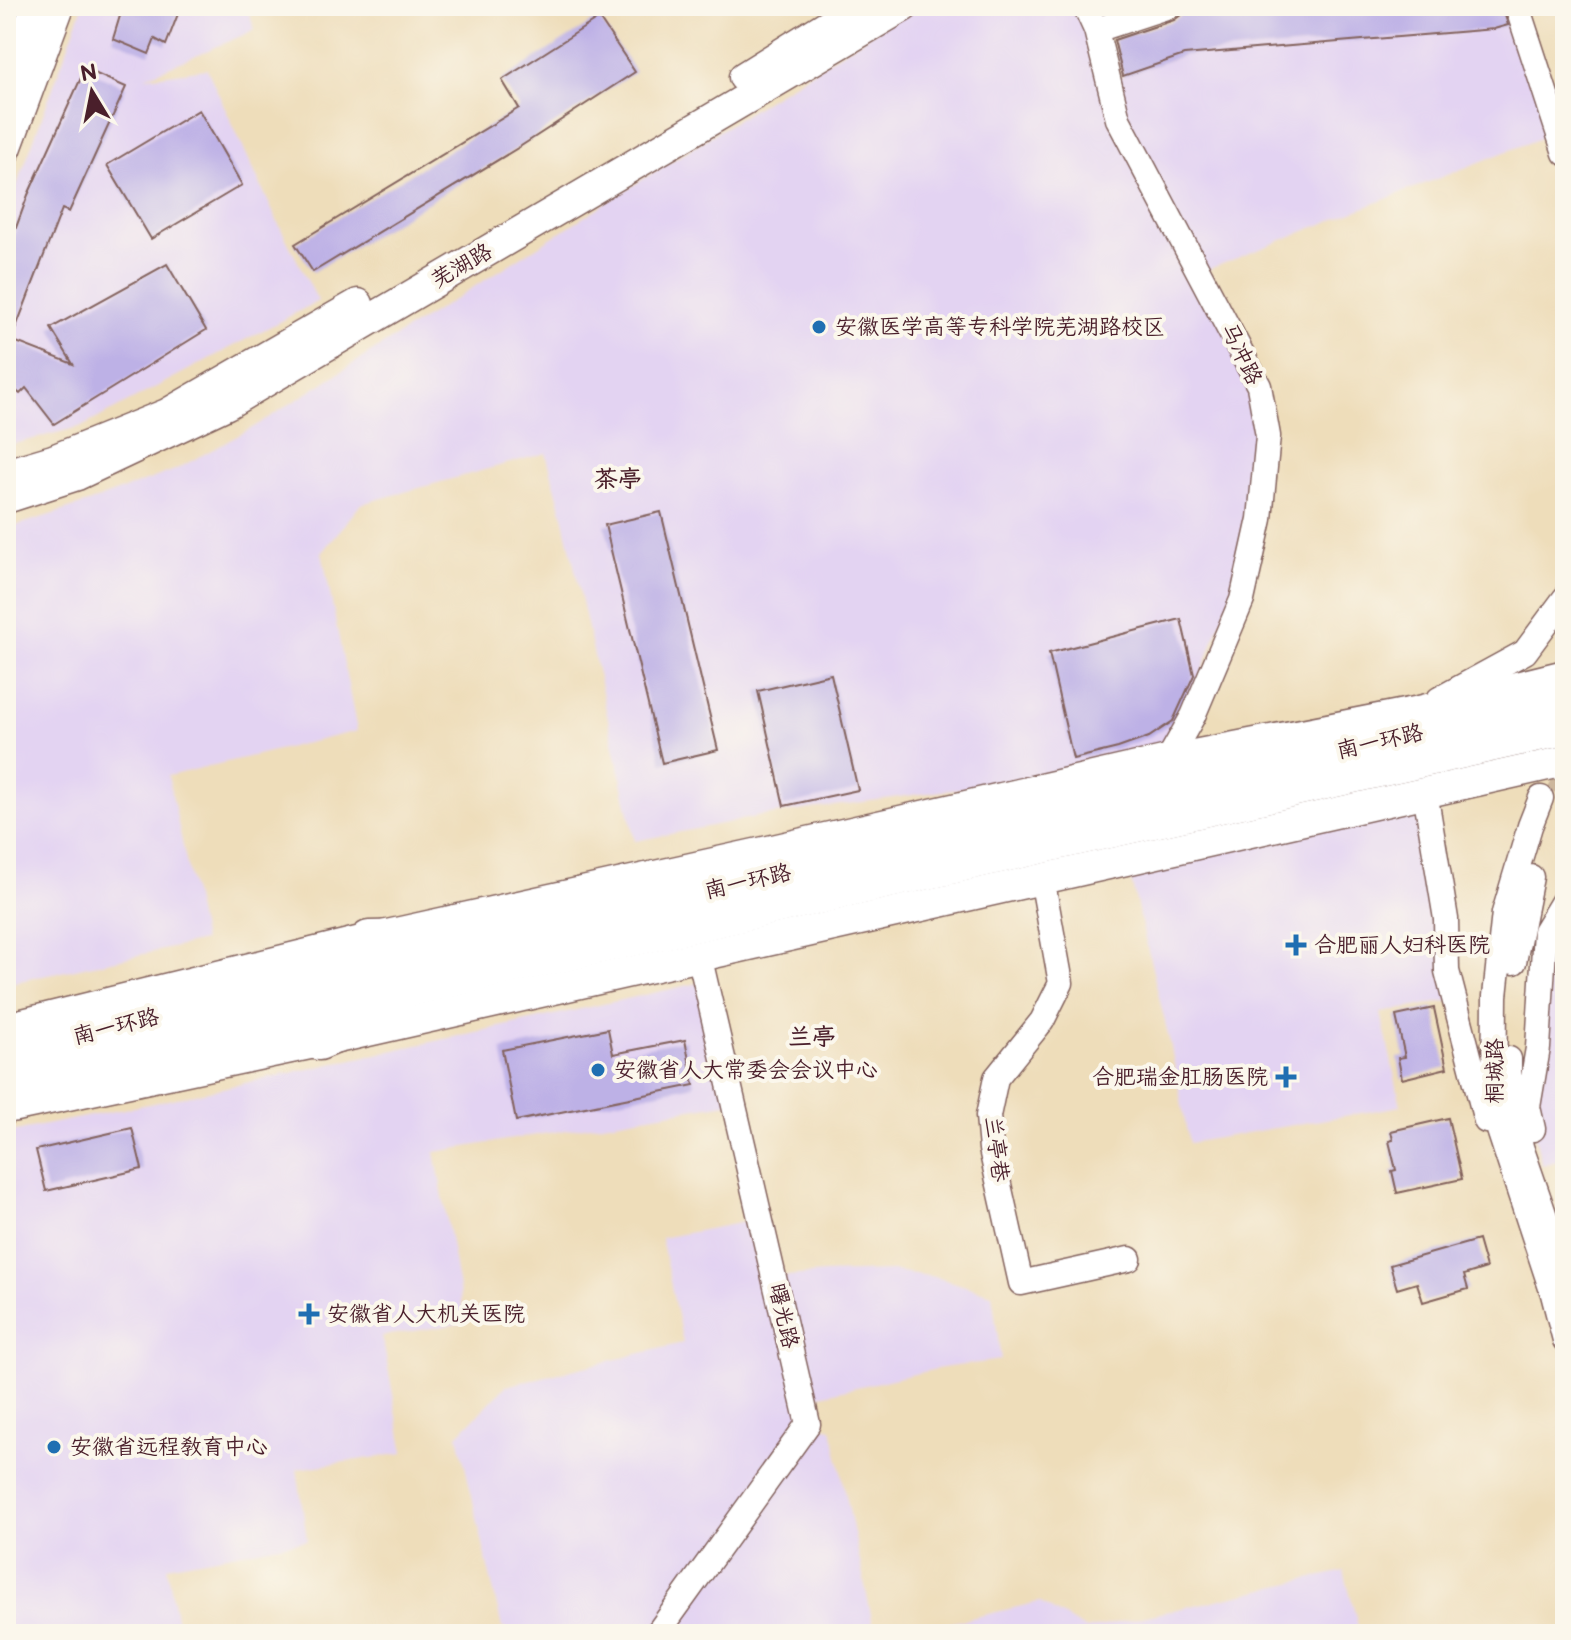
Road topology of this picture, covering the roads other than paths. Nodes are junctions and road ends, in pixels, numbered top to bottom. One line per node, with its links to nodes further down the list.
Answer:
1 (37, 6): 10 (main road)
2 (59, 6): 12 (main road)
3 (858, 6): 14 (main road, 芜湖路)
4 (904, 6): 15 (main road, 芜湖路)
5 (1085, 6): 9 (street, 马冲路)
6 (1169, 6): 9 (street)
7 (1517, 6): 13 (street)
8 (1533, 6): 11 (street)
9 (1096, 30): 22 (street, 马冲路)
10 (6, 85)
11 (1565, 109)
12 (6, 149)
13 (1565, 153)
14 (6, 474)
15 (6, 498)
16 (1565, 598): 19 (street)
17 (1565, 675): 19 (main road)
18 (1565, 701): 21 (highway)
19 (1415, 712): 22 (main road)
20 (1565, 727): 21 (highway)
21 (1490, 731): 28 (highway, 南一环路); 29 (highway, 南一环路)
22 (1168, 760): 28 (main road)
23 (1565, 761): 24 (main road)
24 (1425, 792): 25 (main road); 33 (street)
25 (1042, 878): 27 (main road); 35 (street, 兰亭巷)
26 (1565, 898): 34 (street)
27 (699, 955): 31 (main road); 38 (street, 曙光路)
28 (378, 966): 29 (highway, 南一环路); 30 (main road); 32 (highway, 南一环路)
29 (481, 973): 31 (highway)
30 (6, 1028)
31 (319, 1042): 32 (main road)
32 (8, 1083)
33 (1506, 1149): 34 (street, 桐城路); 37 (street, 桐城路)
34 (1544, 1214): 36 (street, 桐城路)
35 (1129, 1259)
36 (1565, 1284)
37 (1565, 1340)
38 (657, 1634)

